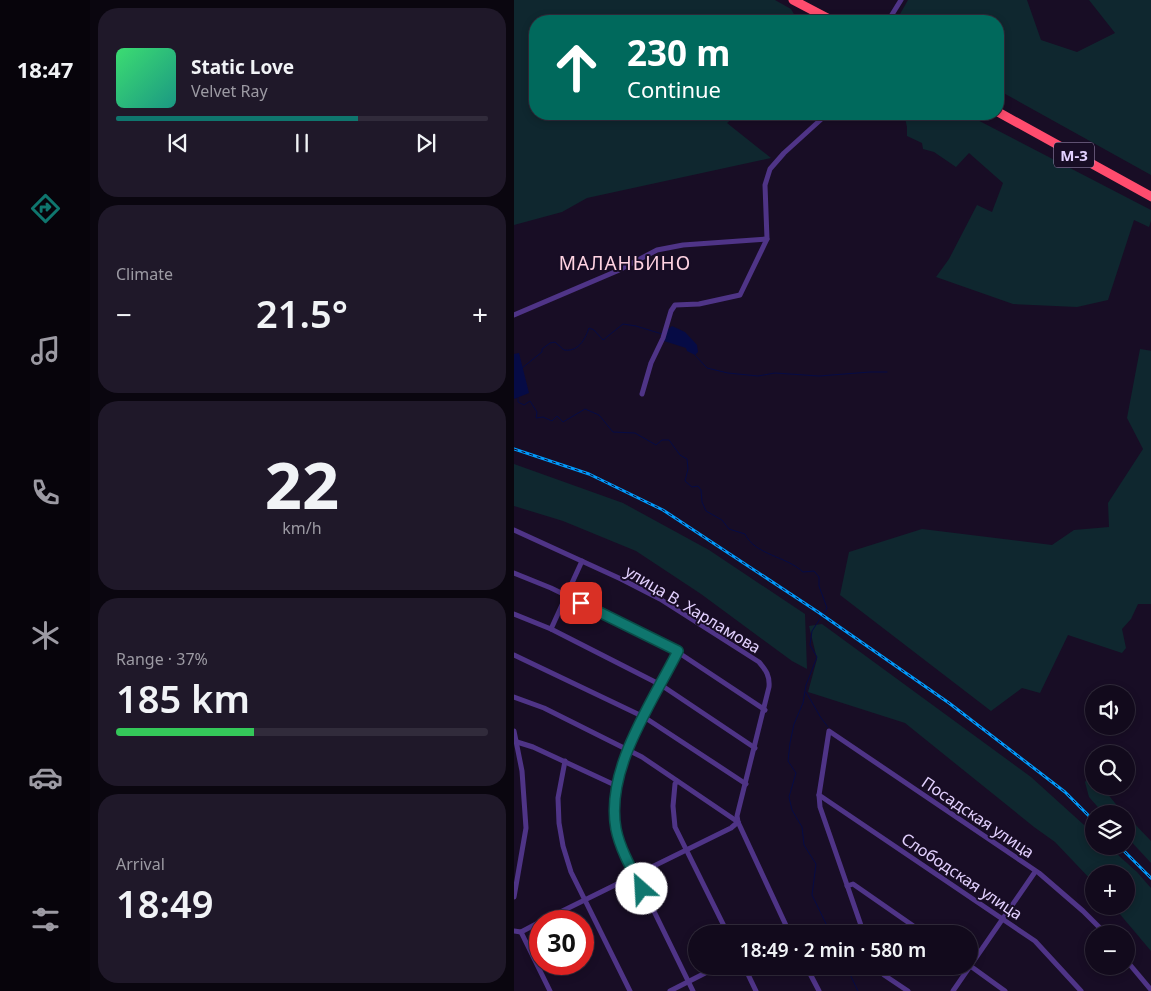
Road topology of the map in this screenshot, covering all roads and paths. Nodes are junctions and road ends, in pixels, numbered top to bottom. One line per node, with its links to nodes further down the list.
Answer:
1 (793, 0): 3 (highway)
2 (901, 0): 4 (street)
3 (822, 15)
4 (892, 15)
5 (1004, 115): 7 (highway, М-3)
6 (820, 120): 8 (street)
7 (1151, 197)
8 (767, 238): 9 (street); 10 (street)
9 (514, 315)
10 (642, 394)
11 (514, 530): 12 (street, улица В. Харламова)
12 (582, 561): 14 (street); 21 (street, улица В. Харламова)
13 (514, 573): 14 (street)
14 (567, 596): 16 (street); 17 (street)
15 (514, 614): 16 (street)
16 (551, 630): 19 (street)
17 (678, 651): 19 (street); 21 (street)
18 (514, 655): 22 (street)
19 (661, 686): 22 (street); 25 (street)
20 (514, 697): 26 (street)
21 (765, 710): 25 (street, улица В. Харламова)
22 (644, 717): 26 (street); 29 (street)
23 (514, 731): 24 (street)
24 (517, 742): 27 (street); 37 (street)
25 (755, 748): 29 (street, улица В. Харламова)
26 (628, 750): 28 (street); 30 (street)
27 (565, 761): 30 (street); 38 (street)
28 (677, 781): 32 (street); 33 (street)
29 (746, 784): 32 (street, улица В. Харламова)
30 (617, 786): 35 (street)
31 (819, 794): 34 (street, Посадская улица); 36 (street); 40 (street, Слободская улица)
32 (738, 822): 33 (street); 42 (street)
33 (686, 849): 35 (street); 41 (street)
34 (1035, 872): 40 (street); 45 (street, Посадская улица)
35 (635, 876): 38 (street); 57 (street)
36 (847, 886): 43 (street); 44 (street)
37 (514, 898)
38 (586, 900): 39 (street); 59 (street)
39 (566, 910)
40 (1003, 918): 49 (street); 67 (street, Слободская улица)
41 (724, 925)
42 (784, 925)
43 (861, 925)
44 (912, 925)
45 (1096, 925)
46 (529, 928): 48 (street)
47 (514, 931): 48 (street)
48 (521, 932): 58 (street)
49 (978, 954)
50 (978, 971): 66 (street)
51 (1135, 971): 68 (street)
52 (702, 975): 57 (street)
53 (748, 975): 62 (street)
54 (811, 975): 63 (street)
55 (884, 975): 64 (street)
56 (963, 975): 65 (street)
57 (689, 982): 60 (street); 61 (street)
58 (550, 991)
59 (630, 991)
60 (670, 991)
61 (693, 991)
62 (756, 991)
63 (819, 991)
64 (908, 991)
65 (953, 991)
66 (1005, 991)
67 (1081, 991)
68 (1151, 991)

